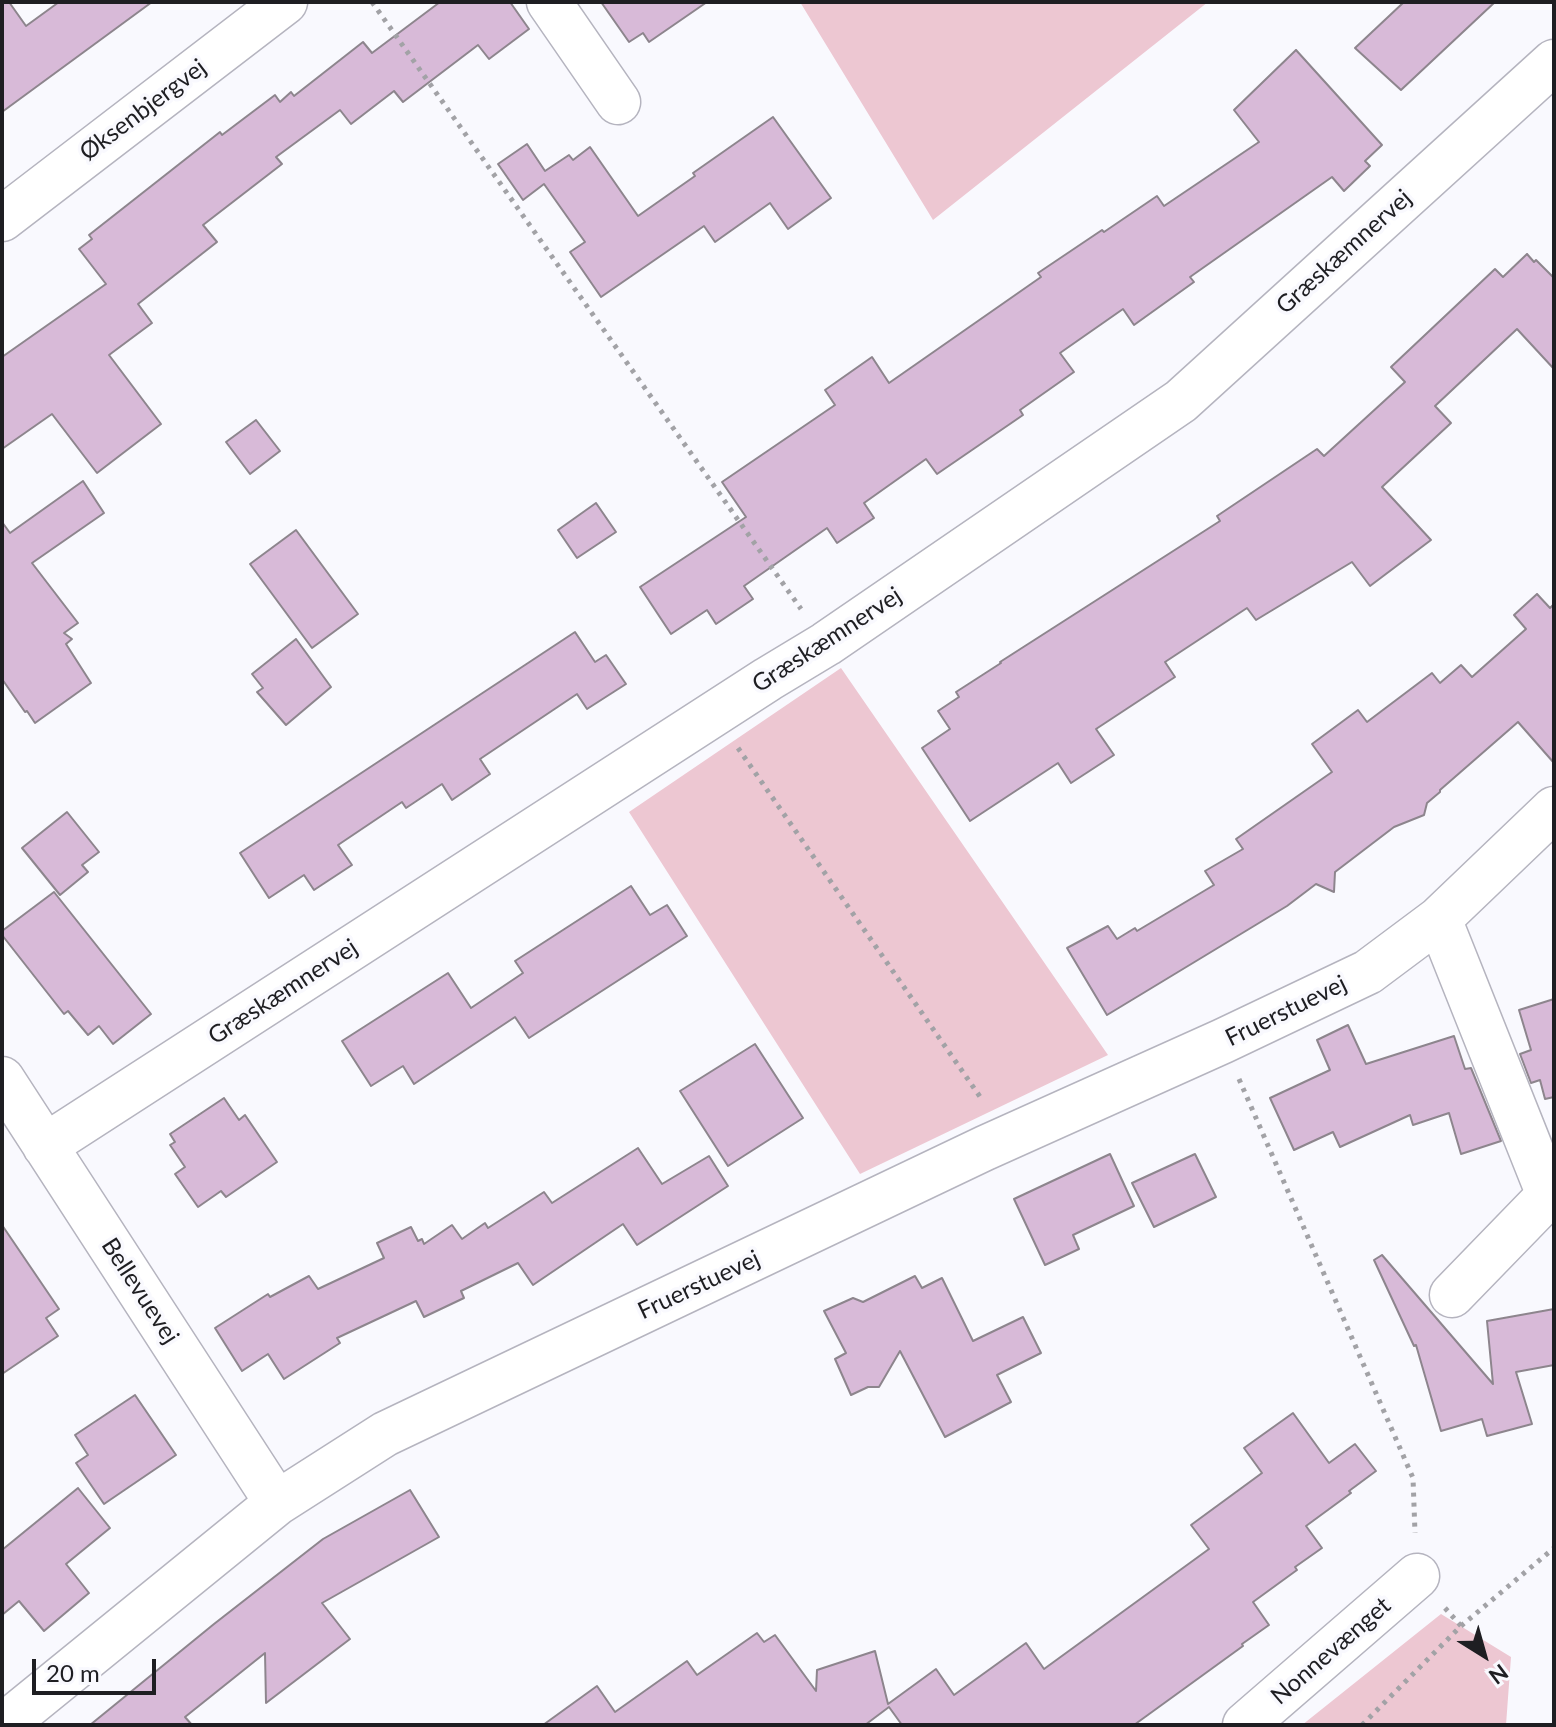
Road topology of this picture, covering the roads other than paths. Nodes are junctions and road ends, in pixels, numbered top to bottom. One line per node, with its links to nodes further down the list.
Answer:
1 (285, 2): 5 (street, Øksenbjergvej)
2 (549, 2): 4 (street)
3 (1554, 62): 9 (street, Græskæmnervej)
4 (618, 102)
5 (2, 219)
6 (1554, 809): 7 (street, Fruerstuevej)
7 (1439, 919): 10 (street); 11 (street, Fruerstuevej)
8 (2, 1079): 9 (street, Bellevuevej)
9 (45, 1146): 11 (street, Bellevuevej)
10 (1452, 1295)
11 (277, 1503): 13 (street, Fruerstuevej)
12 (1417, 1576): 14 (street, Nonnevænget)
13 (30, 1717)
14 (1245, 1725)

